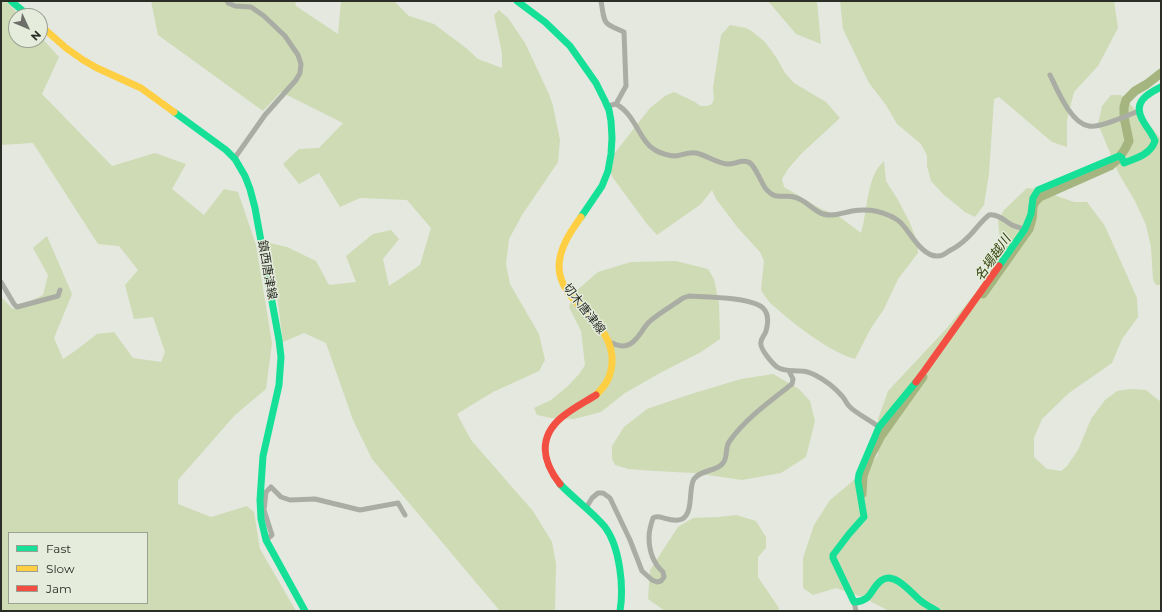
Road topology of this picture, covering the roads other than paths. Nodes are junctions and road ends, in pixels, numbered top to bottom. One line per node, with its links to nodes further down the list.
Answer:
1 (11, 1): 5 (main road)
2 (227, 1): 12 (street)
3 (517, 1): 10 (main road, 切木唐津線)
4 (601, 1): 9 (street)
5 (19, 8)
6 (48, 32): 12 (main road, 鎮西唐津線)
7 (1050, 75): 11 (street)
8 (1161, 87): 11 (main road)
9 (616, 104): 10 (street); 13 (street)
10 (607, 106): 16 (main road, 切木唐津線)
11 (1139, 110): 13 (main road)
12 (234, 159): 21 (main road, 鎮西唐津線)
13 (1025, 229): 18 (main road)
14 (1, 282): 15 (street)
15 (60, 290)
16 (609, 342): 17 (street); 19 (main road, 切木唐津線)
17 (789, 371): 18 (street); 19 (street)
18 (879, 427): 22 (main road)
19 (586, 508): 24 (main road, 切木唐津線)
20 (405, 515): 21 (street)
21 (266, 540): 23 (main road, 鎮西唐津線)
22 (854, 602): 25 (street); 26 (main road)
23 (305, 611)
24 (620, 611)
25 (856, 611)
26 (937, 611)

